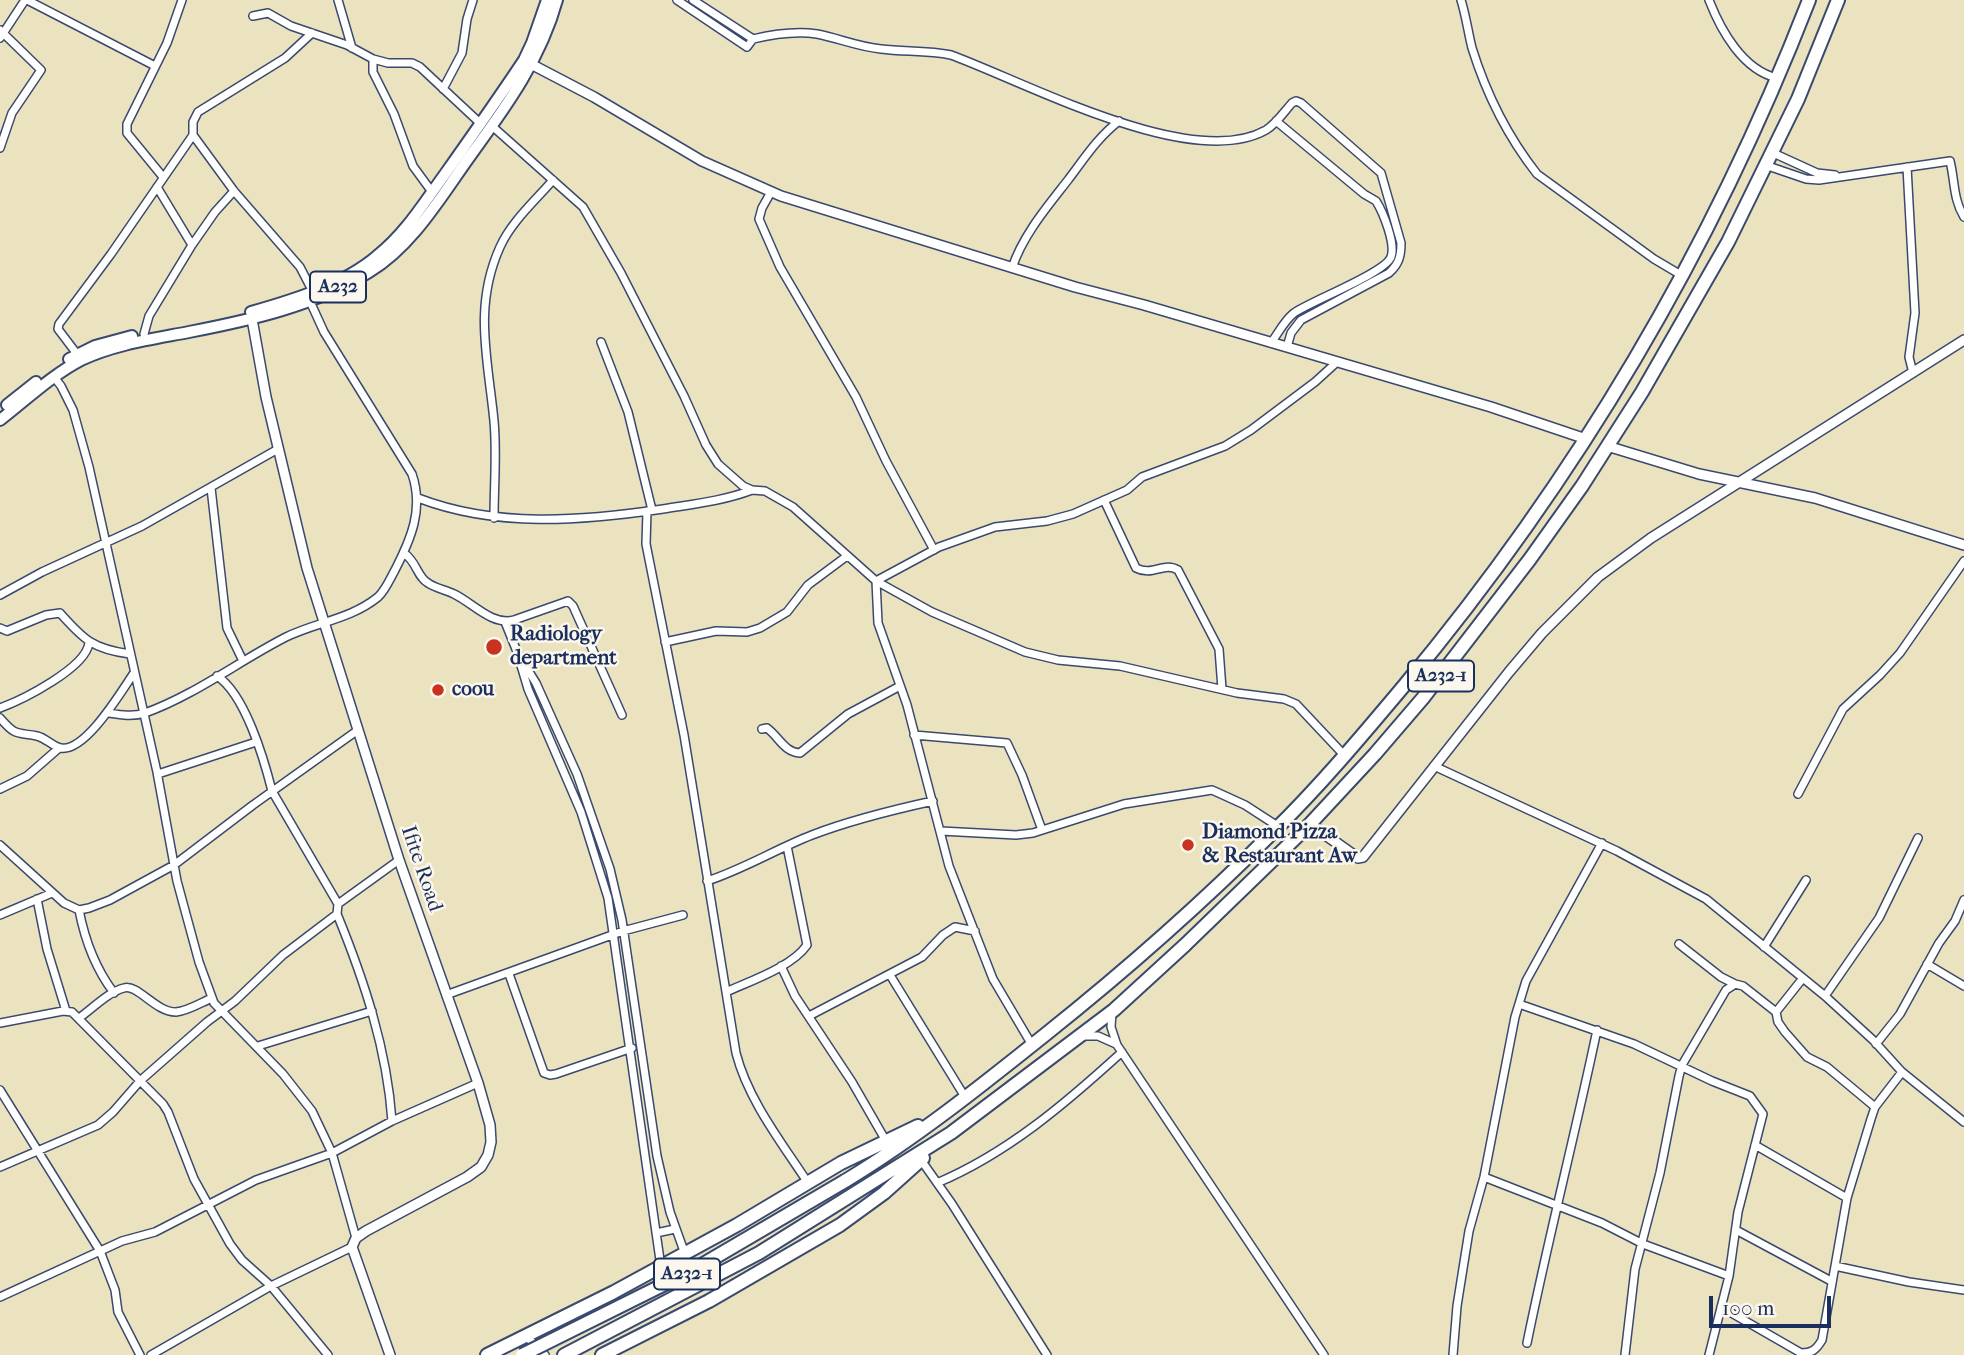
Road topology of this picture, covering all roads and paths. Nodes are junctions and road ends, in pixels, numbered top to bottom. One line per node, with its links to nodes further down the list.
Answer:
1 (26, 0): 15 (street); 20 (street)
2 (182, 0): 20 (street)
3 (338, 0): 17 (street)
4 (473, 0): 22 (street)
5 (547, 0): 19 (main road, A232)
6 (557, 0): 19 (main road, A232)
7 (677, 0): 16 (street)
8 (693, 0): 16 (street)
9 (1461, 0): 43 (street)
10 (1709, 0): 21 (street)
11 (1809, 0): 21 (highway, A232-1)
12 (1838, 0): 30 (highway, A232-1)
13 (253, 16): 14 (street)
14 (312, 33): 17 (street); 28 (street)
15 (1, 34): 29 (street)
16 (753, 39): 23 (street)
17 (352, 48): 18 (street)
18 (373, 60): 22 (street); 39 (street)
19 (528, 63): 26 (main road, A232); 38 (street)
20 (155, 66): 34 (street)
21 (1777, 78): 43 (highway, A232-1)
22 (443, 89): 26 (street)
23 (1104, 116): 24 (street); 27 (street)
24 (1119, 121): 25 (street); 27 (street)
25 (1276, 121): 49 (street); 50 (street)
26 (486, 125): 35 (street); 39 (main road, A232); 44 (main road, A232)
27 (1105, 132): 42 (street)
28 (193, 135): 34 (street); 37 (street)
29 (0, 148)
30 (1771, 152): 31 (street); 32 (highway, A232-1)
31 (1950, 161): 33 (street); 40 (street)
32 (1764, 165): 33 (street); 58 (highway, A232-1)
33 (1907, 167): 53 (street)
34 (163, 177): 36 (street)
35 (553, 180): 62 (street); 66 (street)
36 (157, 187): 41 (street); 51 (street)
37 (234, 191): 41 (street); 44 (street)
38 (771, 191): 42 (street); 69 (street)
39 (432, 192): 44 (main road, A232)
40 (1964, 217)
41 (192, 245): 46 (street)
42 (1012, 268): 49 (street)
43 (1681, 275): 57 (highway, A232-1)
44 (311, 296): 45 (main road, A232); 46 (main road, A232); 63 (street)
45 (251, 318): 54 (main road, A232); 59 (street, Ifite Road)
46 (144, 334): 51 (main road, A232)
47 (1964, 340): 53 (street)
48 (601, 342): 65 (street)
49 (1271, 343): 50 (street)
50 (1287, 347): 52 (street)
51 (77, 354): 55 (main road, A232)
52 (1337, 362): 57 (street); 64 (street)
53 (1913, 373): 60 (street)
54 (54, 377): 56 (main road, A232); 67 (street)
55 (0, 411)
56 (0, 420)
57 (1586, 439): 97 (highway, A232-1)
58 (1607, 446): 60 (street); 104 (highway, A232-1)
59 (278, 449): 61 (street); 75 (street, Ifite Road)
60 (1737, 482): 68 (street); 98 (street)
61 (211, 488): 67 (street); 82 (street)
62 (752, 490): 65 (street); 71 (street)
63 (418, 498): 66 (street); 70 (street)
64 (1104, 500): 69 (street); 86 (street)
65 (650, 511): 66 (street); 78 (street)
66 (494, 518)
67 (105, 544): 74 (street); 80 (street)
68 (1964, 545)
69 (934, 550): 73 (street)
70 (404, 553): 75 (street); 76 (street)
71 (848, 556): 73 (street); 78 (street)
72 (1964, 561): 102 (street)
73 (876, 581): 85 (street); 86 (street)
74 (0, 595)
75 (324, 622): 82 (street); 93 (street, Ifite Road)
76 (505, 622): 81 (street); 90 (street)
77 (0, 628): 79 (street)
78 (665, 642): 115 (street)
79 (89, 643): 80 (street); 87 (street)
80 (130, 654): 83 (street)
81 (518, 654): 125 (street); 126 (street)
82 (243, 661): 84 (street)
83 (134, 673): 88 (street); 89 (street)
84 (217, 676): 89 (street); 95 (street)
85 (900, 686): 92 (street); 94 (street)
86 (1222, 689): 97 (street)
87 (0, 708)
88 (108, 713): 89 (street); 96 (street)
89 (145, 713): 99 (street)
90 (622, 715)
91 (0, 718): 96 (street)
92 (762, 729)
93 (358, 730): 101 (street); 112 (street, Ifite Road)
94 (914, 735): 103 (street); 106 (street)
95 (256, 742): 99 (street); 101 (street)
96 (59, 748): 100 (street)
97 (1344, 755): 105 (highway, A232-1)
98 (1434, 766): 104 (street); 109 (street)
99 (158, 774): 113 (street)
100 (0, 789)
101 (272, 791): 113 (street); 119 (street)
102 (1798, 794)
103 (933, 801): 107 (street); 111 (street)
104 (1310, 824): 145 (highway, A232-1)
105 (1279, 827): 106 (street); 153 (highway, A232-1)
106 (1042, 830): 107 (street)
107 (941, 831): 124 (street)
108 (1918, 838): 139 (street)
109 (1602, 843): 128 (street); 141 (street)
110 (0, 845): 116 (street)
111 (787, 846): 115 (street); 130 (street)
112 (399, 860): 119 (street); 138 (street, Ifite Road)
113 (174, 865): 120 (street); 140 (street)
114 (1805, 880): 128 (street)
115 (707, 881): 136 (street)
116 (52, 894): 117 (street); 120 (street)
117 (37, 899): 122 (street); 142 (street)
118 (1964, 900): 129 (street)
119 (338, 904): 121 (street)
120 (79, 910): 137 (street)
121 (337, 914): 143 (street); 144 (street)
122 (0, 915)
123 (683, 915): 125 (street)
124 (975, 931): 132 (street); 153 (street)
125 (623, 932): 126 (street); 156 (street)
126 (615, 935): 131 (street); 157 (street)
127 (1679, 944): 134 (street)
128 (1764, 947): 133 (street)
129 (1927, 964): 135 (street); 152 (street)
130 (781, 965): 136 (street); 147 (street)
131 (509, 974): 138 (street); 157 (street)
132 (890, 975): 147 (street); 164 (street)
133 (1803, 978): 139 (street); 146 (street)
134 (1735, 984): 146 (street); 159 (street)
135 (1964, 986)
136 (726, 992): 177 (street)
137 (114, 993): 140 (street); 148 (street)
138 (446, 995): 162 (street, Ifite Road)
139 (1825, 996): 152 (street)
140 (212, 998): 144 (street)
141 (1519, 1004): 150 (street); 176 (street)
142 (66, 1011): 148 (street); 149 (street)
143 (372, 1011): 155 (street); 167 (street)
144 (221, 1012): 155 (street); 161 (street)
145 (1112, 1012): 151 (highway, A232-1); 154 (street)
146 (1776, 1012): 165 (street)
147 (809, 1016): 170 (street)
148 (79, 1018): 161 (street)
149 (0, 1023)
150 (1597, 1030): 159 (street); 183 (street)
151 (1080, 1036): 154 (street); 169 (highway, A232-1)
152 (1876, 1044): 160 (street)
153 (1032, 1045): 164 (highway, A232-1)
154 (1117, 1045): 158 (street)
155 (258, 1046): 173 (street)
156 (639, 1046): 157 (street); 180 (street)
157 (630, 1048): 181 (street)
158 (1122, 1052): 178 (street); 212 (street)
159 (1682, 1065): 171 (street); 188 (street)
160 (1902, 1072): 165 (street); 168 (street)
161 (140, 1081): 172 (street); 182 (street)
162 (478, 1083): 167 (street); 187 (street, Ifite Road)
163 (0, 1090): 172 (street)
164 (965, 1097): 166 (highway, A232-1)
165 (1875, 1107): 179 (street)
166 (940, 1116): 170 (highway); 206 (highway, A232-1, bridge)
167 (392, 1121): 173 (street)
168 (1964, 1122)
169 (951, 1133): 174 (highway); 209 (highway, A232-1)
170 (886, 1141): 177 (highway)
171 (1755, 1145): 179 (street); 185 (street)
172 (37, 1150): 175 (street); 189 (street)
173 (332, 1153): 182 (street); 187 (street)
174 (921, 1160): 178 (street); 210 (highway)
175 (0, 1167)
176 (1484, 1177): 183 (street); 213 (street)
177 (809, 1183): 190 (highway)
178 (937, 1184): 211 (street)
179 (1847, 1198): 191 (street)
180 (668, 1202): 181 (street); 184 (street)
181 (652, 1205): 186 (street)
182 (210, 1206): 189 (street); 195 (street)
183 (1559, 1207): 188 (street); 200 (street)
184 (675, 1229): 186 (street); 190 (street)
185 (1736, 1230): 193 (street); 194 (street)
186 (656, 1233): 192 (street)
187 (354, 1242): 195 (street); 204 (street)
188 (1643, 1244): 193 (street); 214 (street)
189 (100, 1251): 197 (street); 201 (street)
190 (685, 1254): 192 (highway)
191 (1835, 1266): 194 (street); 196 (street)
192 (661, 1267): 199 (highway)
193 (1729, 1276): 198 (street)
194 (1831, 1281): 198 (street)
195 (271, 1286): 202 (street); 203 (street)
196 (1964, 1290)
197 (0, 1297)
198 (1721, 1307): 215 (street)
199 (525, 1335): 205 (highway); 207 (street); 208 (street)
200 (1527, 1343)
201 (140, 1355)
202 (152, 1355)
203 (328, 1355)
204 (390, 1355)
205 (487, 1355)
206 (522, 1355)
207 (532, 1355)
208 (545, 1355)
209 (564, 1355)
210 (602, 1355)
211 (1046, 1355)
212 (1324, 1355)
213 (1453, 1355)
214 (1625, 1355)
215 (1709, 1355)

